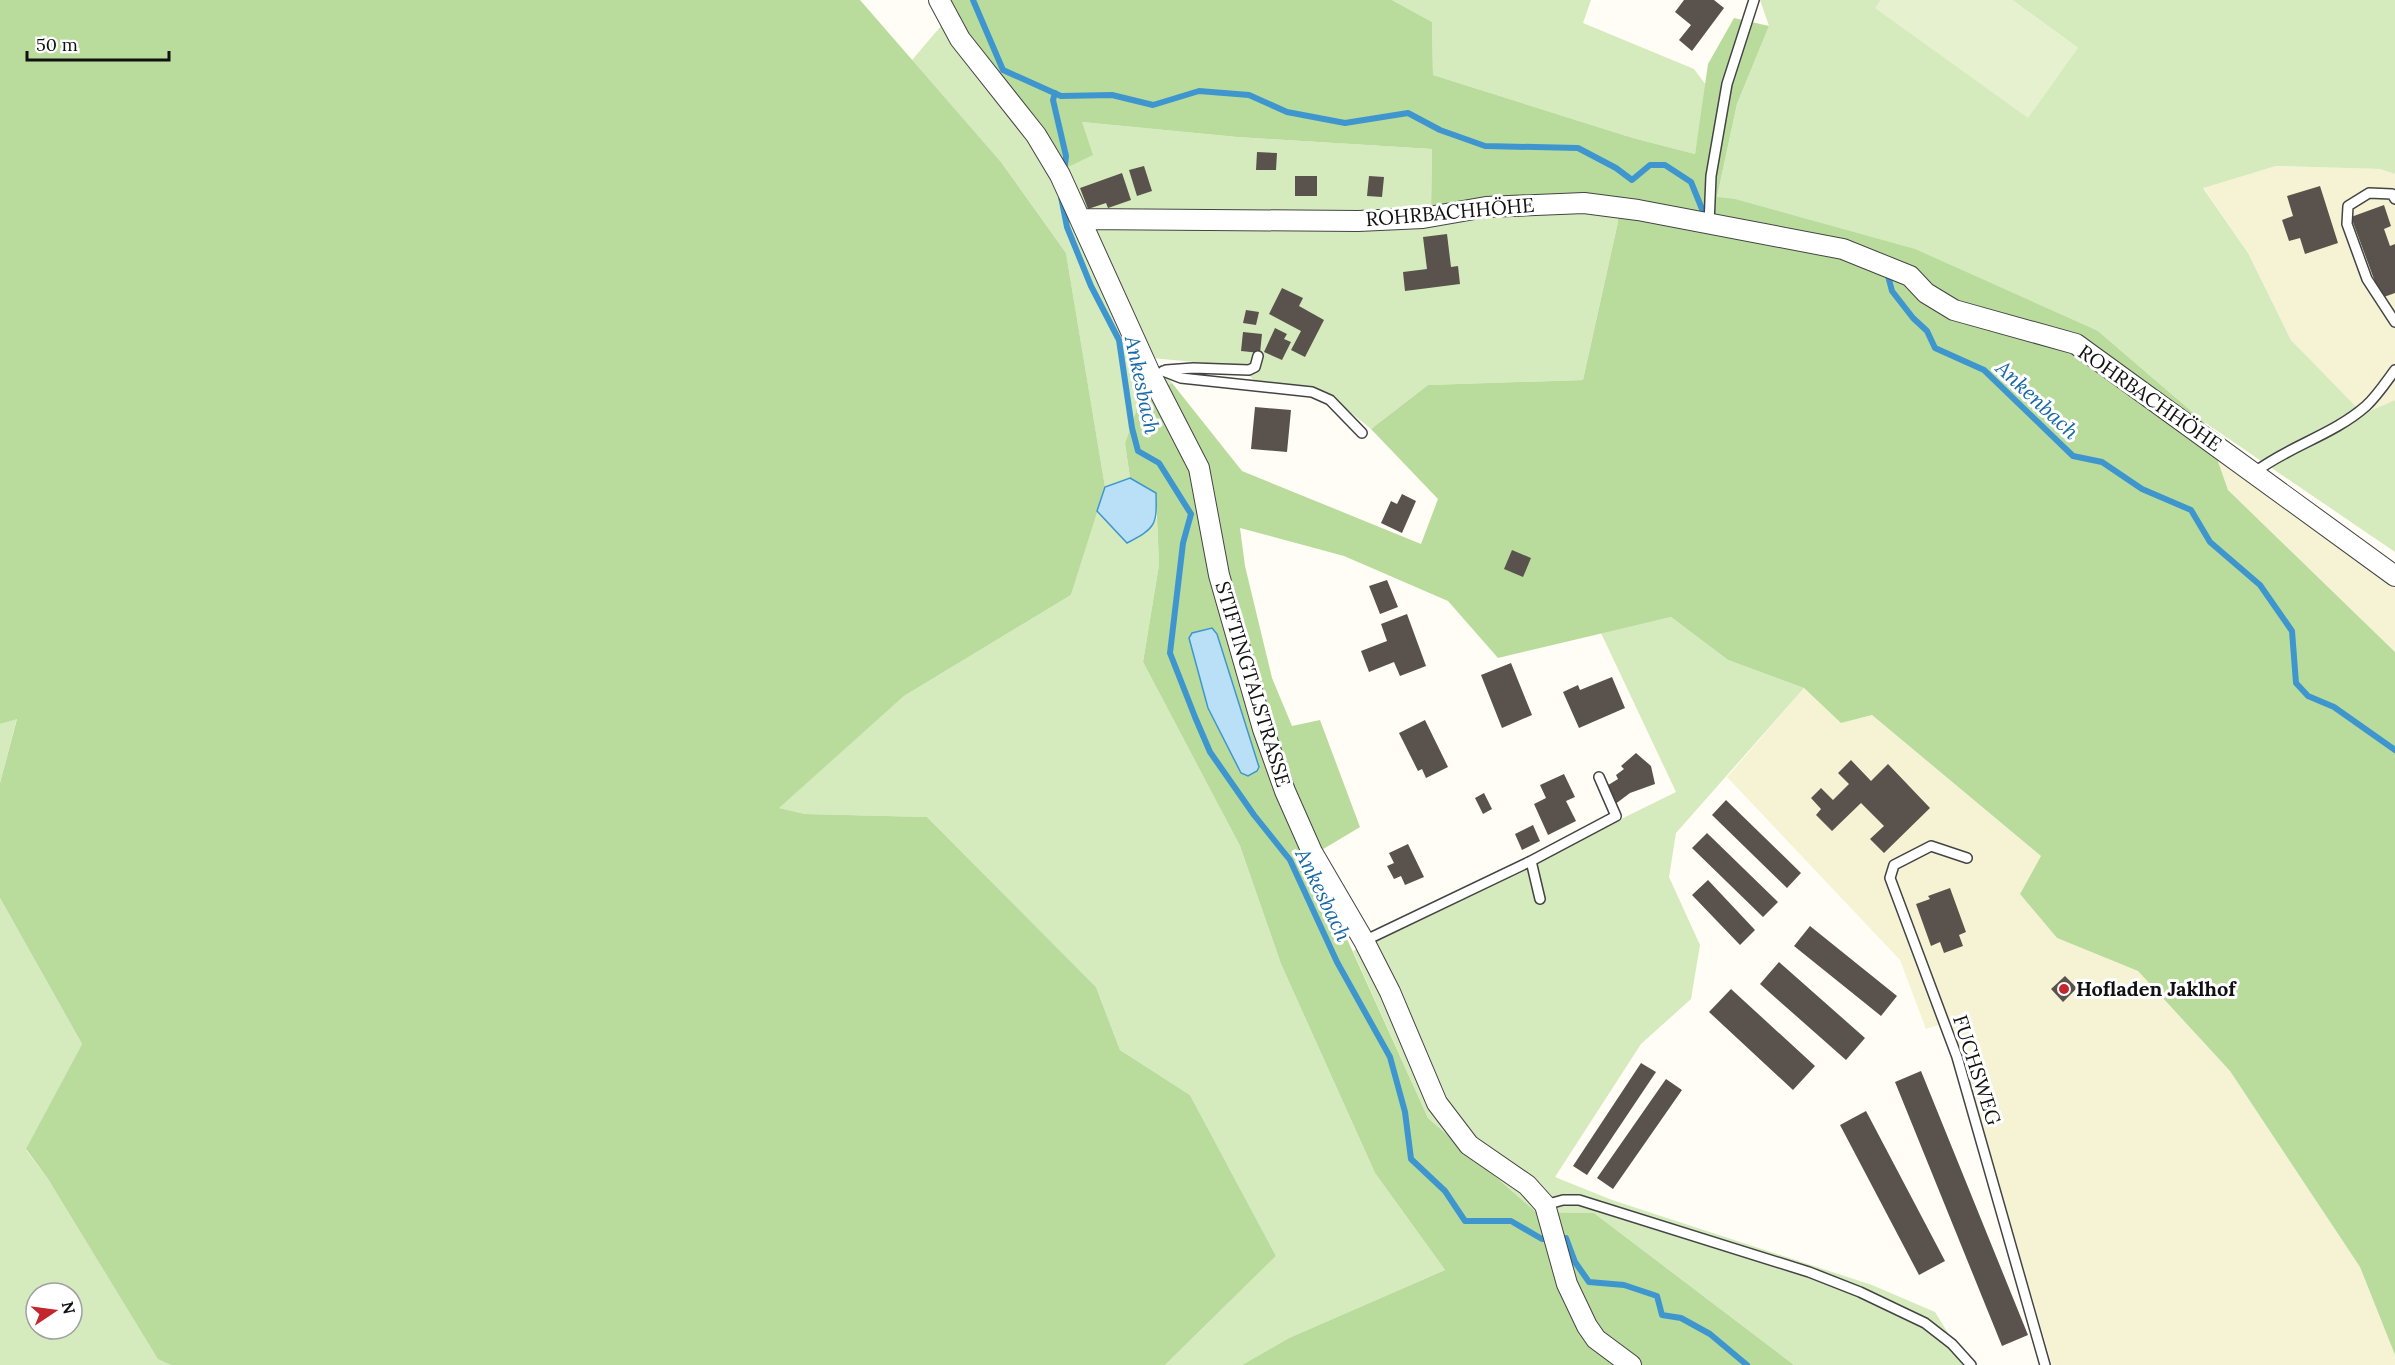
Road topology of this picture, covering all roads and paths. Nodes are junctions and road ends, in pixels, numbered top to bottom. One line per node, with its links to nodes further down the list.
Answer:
1 (939, 0): 4 (street, STIFTINGTALSTRASSE)
2 (1754, 0): 5 (lane)
3 (2395, 199): 6 (lane)
4 (1081, 219): 5 (street, ROHRBACHHÖHE); 9 (street, STIFTINGTALSTRASSE)
5 (1709, 224): 11 (street, ROHRBACHHÖHE)
6 (2395, 322)
7 (1258, 356): 9 (lane)
8 (2395, 370): 11 (lane)
9 (1156, 371): 10 (lane); 17 (street, STIFTINGTALSTRASSE)
10 (1362, 433)
11 (2255, 472): 12 (street, ROHRBACHHÖHE)
12 (2395, 576)
13 (1599, 777): 15 (lane)
14 (1967, 858): 21 (lane, FUCHSWEG)
15 (1531, 861): 16 (lane); 17 (lane)
16 (1540, 899)
17 (1364, 941): 18 (street, STIFTINGTALSTRASSE)
18 (1545, 1205): 19 (street, STIFTINGTALSTRASSE); 20 (lane)
19 (1631, 1365)
20 (1971, 1365)
21 (2045, 1365)

